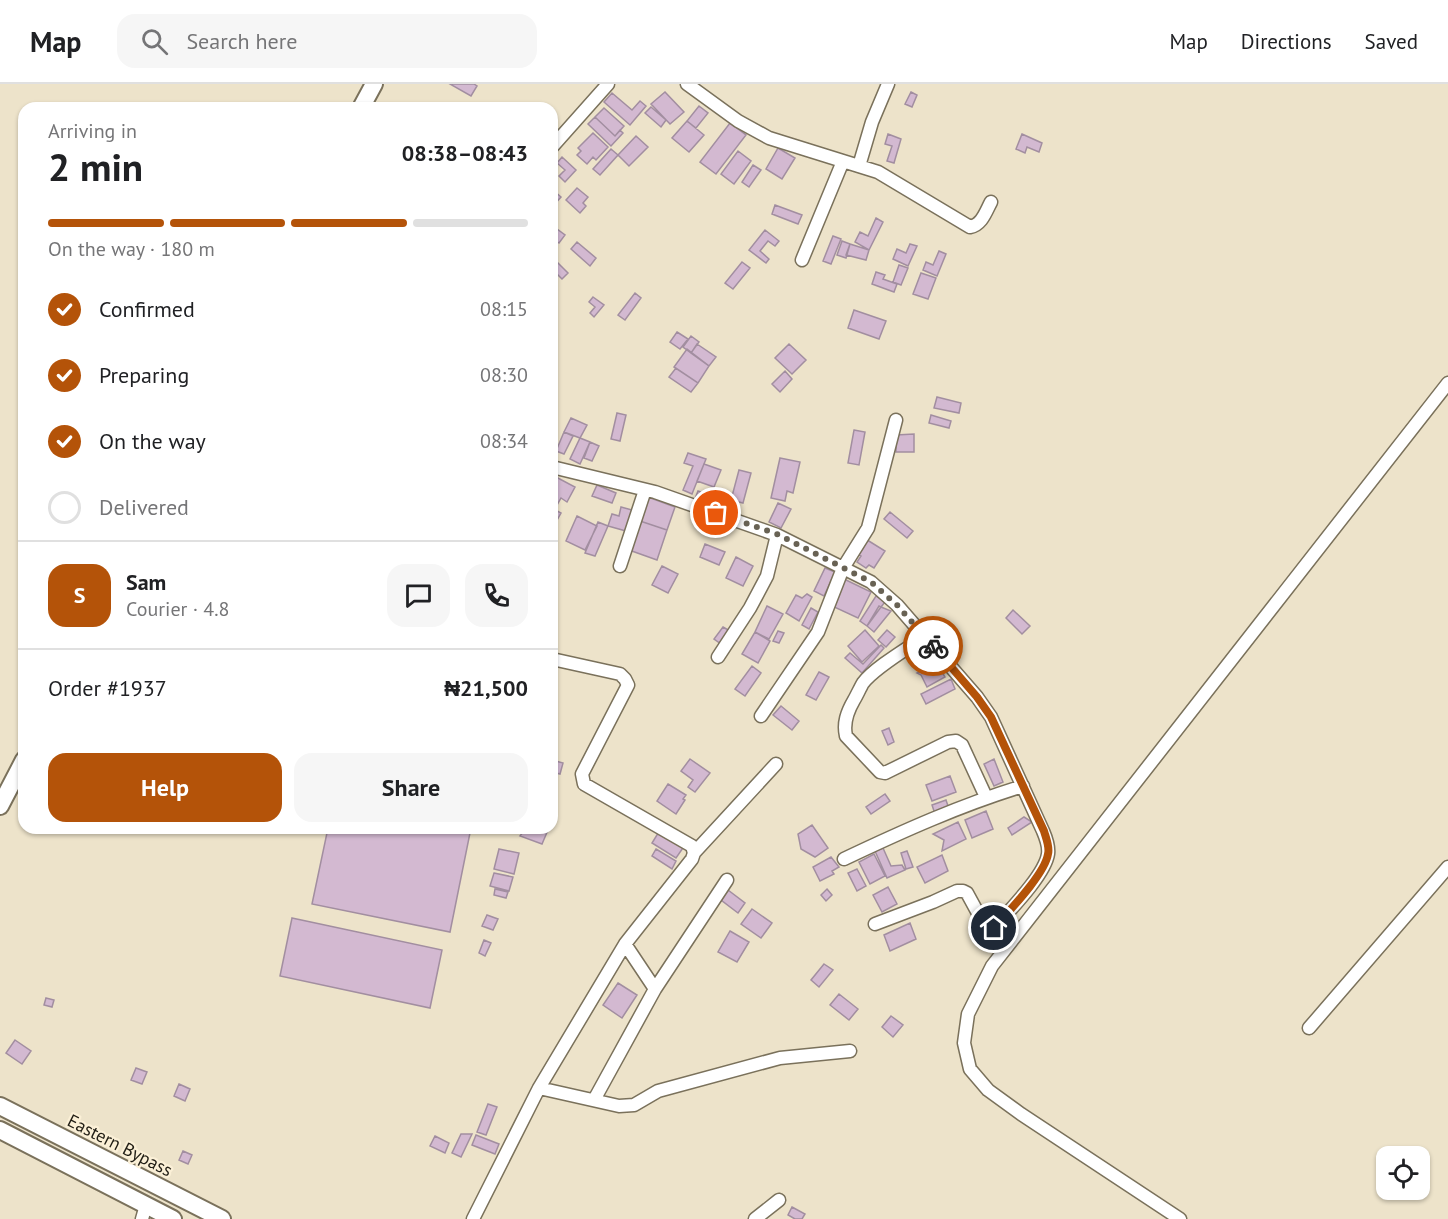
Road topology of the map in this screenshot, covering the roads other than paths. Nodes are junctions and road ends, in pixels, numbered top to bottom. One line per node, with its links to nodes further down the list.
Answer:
1 (374, 84): 5 (main road)
2 (608, 84): 6 (street)
3 (687, 84): 7 (street)
4 (888, 84): 8 (street)
5 (365, 102)
6 (558, 140)
7 (843, 161): 8 (street); 10 (street)
8 (860, 166): 9 (street)
9 (992, 202)
10 (802, 260)
11 (1448, 383): 12 (street)
12 (1438, 396): 13 (street); 48 (street)
13 (1448, 405)
14 (896, 420): 19 (street)
15 (558, 469): 16 (street)
16 (645, 490): 17 (street); 18 (street)
17 (777, 534): 19 (street); 21 (street)
18 (620, 566)
19 (843, 568): 20 (street); 23 (street)
20 (924, 637): 26 (street); 27 (street)
21 (718, 657)
22 (558, 660): 29 (street)
23 (761, 716)
24 (776, 764): 29 (street)
25 (18, 772): 28 (main road)
26 (1023, 786): 27 (street); 33 (street)
27 (986, 797): 30 (street)
28 (0, 806)
29 (693, 853): 34 (street)
30 (844, 859)
31 (1448, 867): 36 (street)
32 (727, 880): 35 (street)
33 (875, 924)
34 (625, 944): 35 (street); 38 (street)
35 (655, 989): 39 (street)
36 (1309, 1028)
37 (850, 1051): 39 (street)
38 (539, 1088): 39 (street); 46 (street)
39 (594, 1100)
40 (0, 1106): 45 (main road, Eastern Bypass)
41 (0, 1130): 43 (main road)
42 (779, 1200): 47 (street)
43 (144, 1212): 44 (main road)
44 (173, 1219)
45 (222, 1219)
46 (473, 1219)
47 (755, 1219)
48 (1180, 1219)

